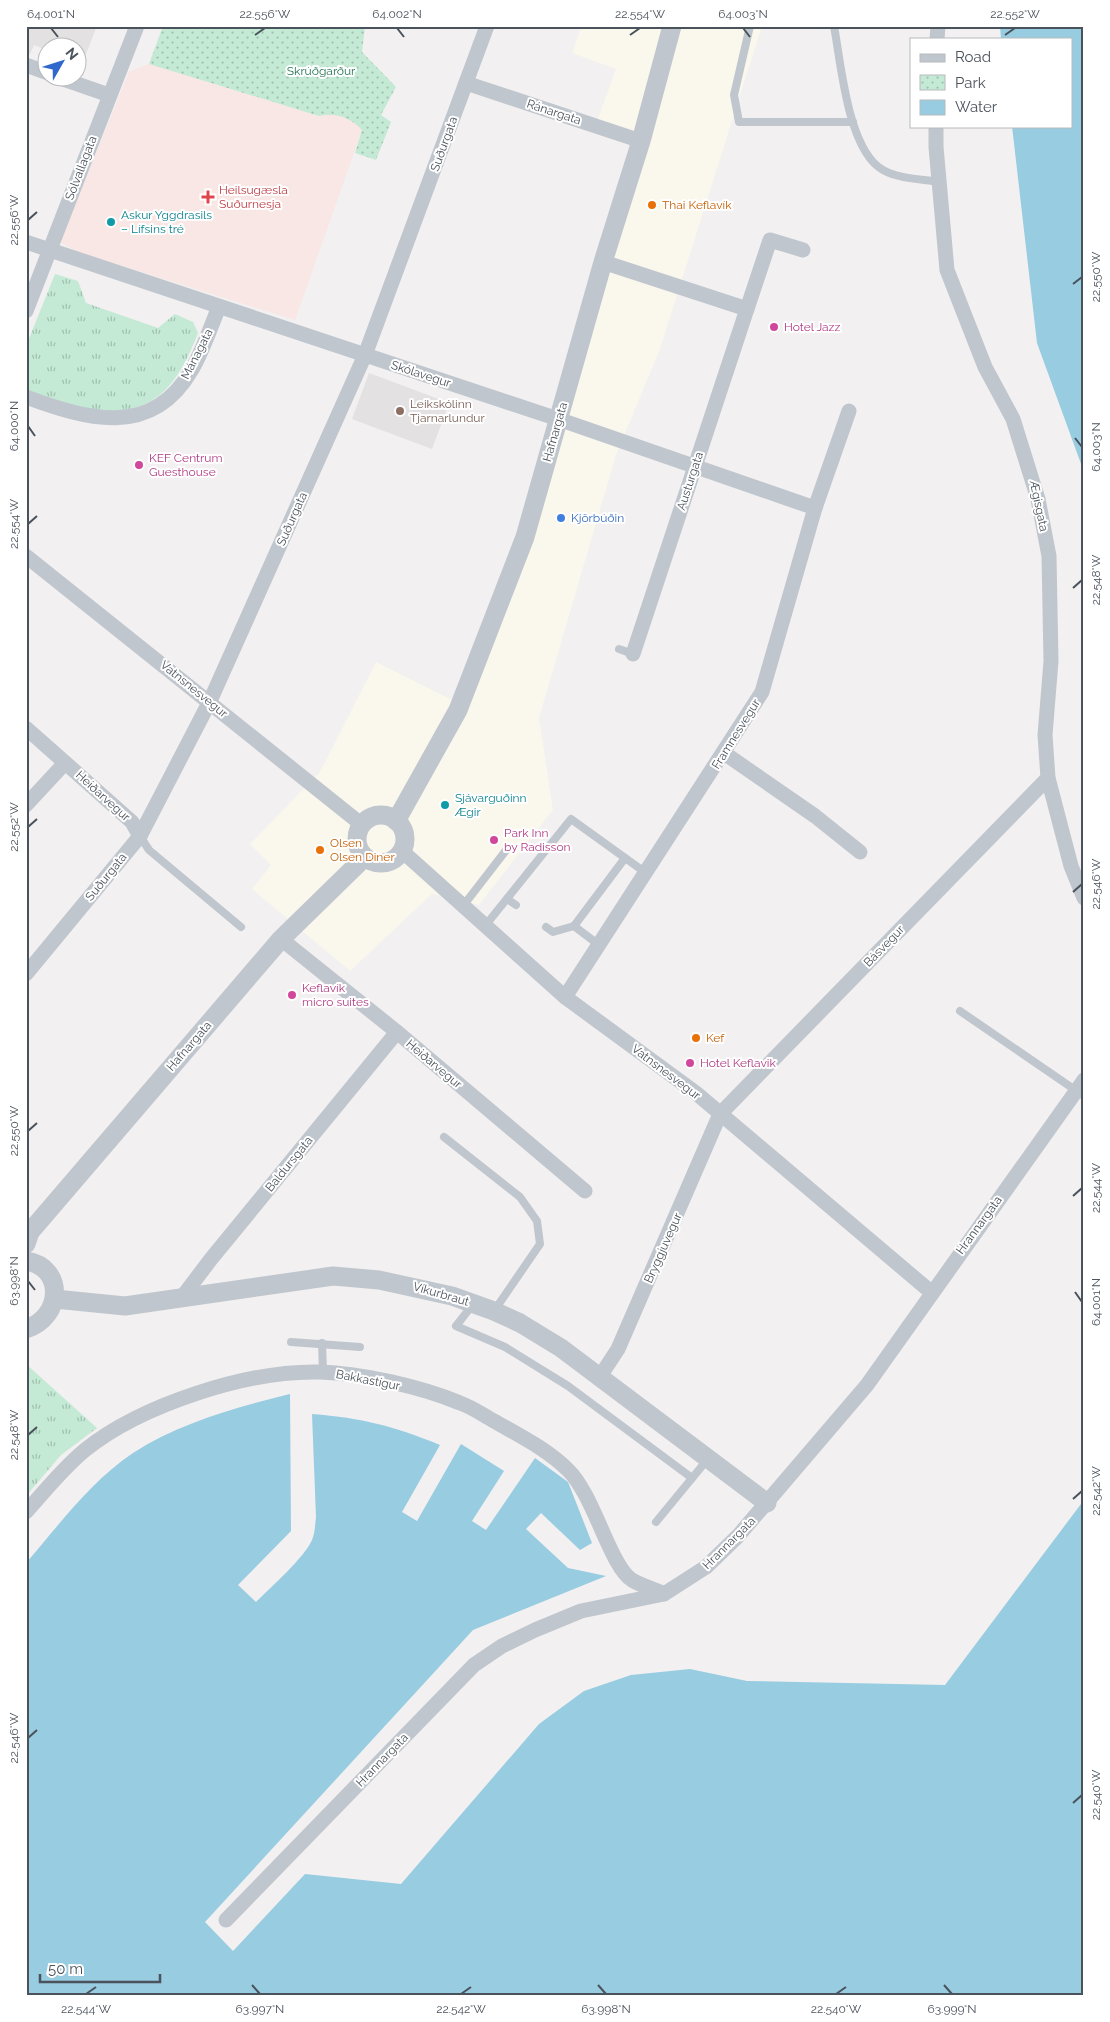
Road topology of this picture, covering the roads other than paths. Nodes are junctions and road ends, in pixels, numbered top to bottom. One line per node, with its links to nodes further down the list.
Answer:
1 (137, 26): 10 (street, Sólvallagata)
2 (487, 26): 8 (street, Suðurgata)
3 (672, 26): 13 (street, Hafnargata)
4 (750, 26): 11 (lane)
5 (834, 26): 11 (lane)
6 (26, 65): 7 (street)
7 (38, 69)
8 (466, 83): 13 (street, Ránargata); 22 (street, Suðurgata)
9 (88, 88): 10 (street)
10 (109, 95): 16 (street, Sólvallagata)
11 (853, 122): 14 (lane)
12 (936, 128): 14 (street, Ægisgata)
13 (641, 141): 18 (street, Hafnargata)
14 (939, 182): 34 (street, Ægisgata)
15 (26, 242): 16 (street, Skólavegur)
16 (50, 250): 19 (street, Skólavegur); 21 (street, Sólvallagata)
17 (803, 250): 20 (street, Austurgata)
18 (603, 262): 20 (street); 25 (street, Hafnargata)
19 (219, 307): 22 (street, Skólavegur); 23 (street, Mánagata)
20 (747, 309): 26 (street, Austurgata)
21 (26, 311)
22 (365, 355): 25 (street, Skólavegur); 30 (street, Suðurgata)
23 (26, 398)
24 (849, 410): 27 (street, Framnesvegur)
25 (558, 420): 26 (street, Skólavegur); 36 (street, Hafnargata)
26 (694, 466): 27 (street, Skólavegur); 29 (street, Austurgata)
27 (815, 508): 32 (street, Framnesvegur)
28 (26, 556): 30 (street, Vatnsnesvegur)
29 (626, 651)
30 (210, 701): 37 (street, Vatnsnesvegur); 38 (street, Suðurgata)
31 (26, 728): 33 (street, Heiðarvegur)
32 (724, 753): 41 (street); 44 (street, Framnesvegur)
33 (66, 763): 35 (street); 38 (street, Heiðarvegur)
34 (1048, 778): 45 (street, Ægisgata); 60 (street, Básvegur)
35 (26, 805)
36 (396, 821): 37 (street); 40 (street)
37 (361, 824): 42 (street)
38 (140, 836): 51 (lane, Heiðarvegur); 55 (street, Suðurgata)
39 (507, 849): 48 (lane)
40 (402, 851): 42 (street); 48 (street, Vatnsnesvegur)
41 (860, 852)
42 (364, 858): 53 (street, Hafnargata)
43 (625, 858): 44 (lane); 46 (lane); 50 (lane)
44 (646, 873): 54 (street, Framnesvegur)
45 (1084, 898)
46 (507, 899): 47 (lane); 49 (lane)
47 (516, 905)
48 (463, 906): 49 (street, Vatnsnesvegur)
49 (485, 926): 56 (street, Vatnsnesvegur)
50 (574, 926): 52 (lane); 54 (lane)
51 (241, 927)
52 (546, 927)
53 (281, 939): 58 (street, Heiðarvegur); 63 (street, Hafnargata)
54 (599, 945): 56 (street, Framnesvegur)
55 (26, 974)
56 (565, 997): 60 (street, Vatnsnesvegur)
57 (960, 1011): 59 (lane)
58 (397, 1032): 62 (street, Heiðarvegur); 66 (street, Baldursgata)
59 (1081, 1089): 65 (street, Hrannargata)
60 (720, 1114): 65 (street, Vatnsnesvegur); 75 (street, Bryggjuvegur)
61 (444, 1137): 69 (lane)
62 (585, 1191)
63 (28, 1236)
64 (26, 1261): 67 (street)
65 (931, 1292): 78 (street, Hrannargata)
66 (183, 1296): 67 (street, Víkurbraut); 68 (street, Víkurbraut)
67 (55, 1299): 70 (street)
68 (474, 1303): 69 (street, Víkurbraut); 77 (lane)
69 (494, 1311): 75 (street, Víkurbraut)
70 (26, 1329)
71 (291, 1342): 72 (lane)
72 (322, 1342): 73 (lane); 74 (lane)
73 (360, 1347)
74 (323, 1372): 79 (street, Bakkastígur); 81 (street, Bakkastígur)
75 (599, 1378): 76 (street, Víkurbraut)
76 (708, 1458): 77 (lane); 78 (street, Víkurbraut)
77 (692, 1478): 80 (lane)
78 (767, 1503): 81 (street, Hrannargata)
79 (26, 1512)
80 (656, 1522)
81 (664, 1594): 82 (street, Hrannargata)
82 (226, 1920)

